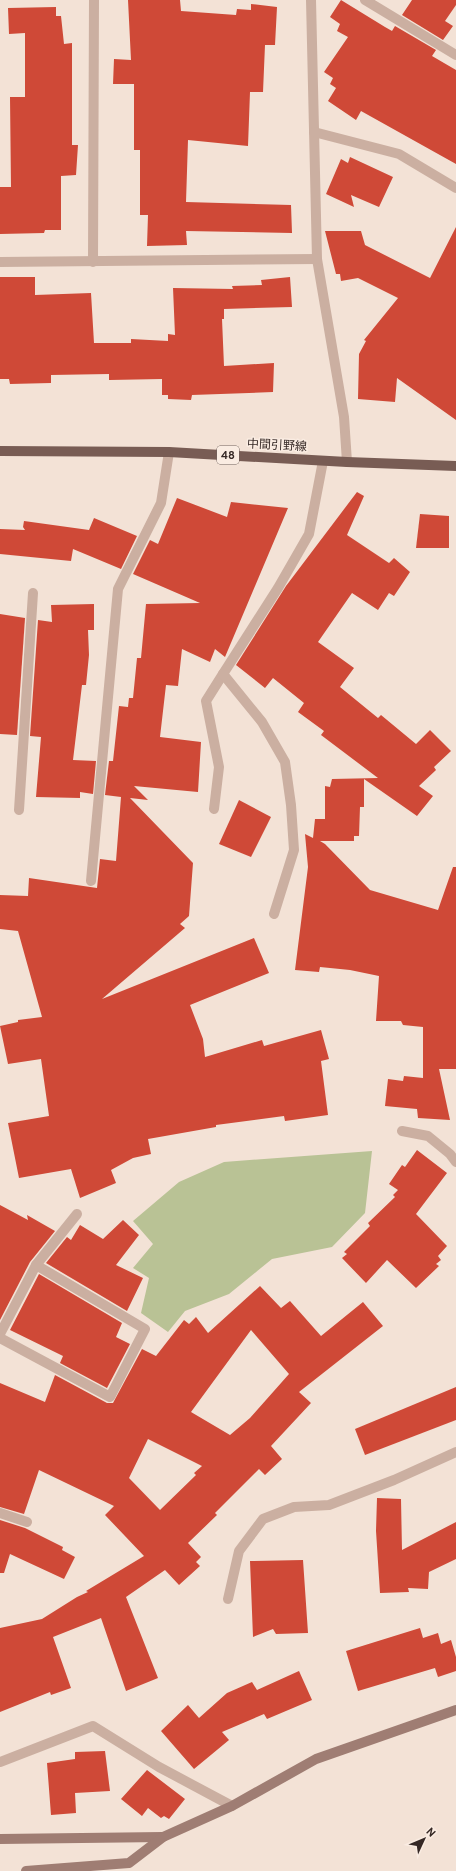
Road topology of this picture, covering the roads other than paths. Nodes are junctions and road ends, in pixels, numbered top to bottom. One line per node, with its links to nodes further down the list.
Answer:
1 (94, 0): 9 (street)
2 (311, 0): 5 (street)
3 (365, 0): 4 (street)
4 (456, 55)
5 (314, 132): 6 (street); 7 (street)
6 (456, 188)
7 (317, 260): 9 (street); 13 (street)
8 (0, 262): 9 (street)
9 (93, 262)
10 (0, 450): 11 (main road, 中間引野線 / 48)
11 (169, 452): 12 (main road, 中間引野線 / 48); 19 (street)
12 (323, 461): 13 (main road, 中間引野線 / 48); 16 (street)
13 (347, 462): 14 (main road, 中間引野線 / 48)
14 (456, 466)
15 (33, 593): 18 (street)
16 (223, 674): 17 (street); 20 (street)
17 (214, 809)
18 (19, 810)
19 (91, 881)
20 (274, 914)
21 (402, 1131): 22 (street)
22 (456, 1162)
23 (78, 1214): 24 (street)
24 (36, 1265): 25 (street); 26 (street)
25 (0, 1334)
26 (0, 1338)
27 (456, 1452): 30 (street)
28 (0, 1513): 29 (street)
29 (27, 1522)
30 (228, 1599)
31 (456, 1710): 33 (street)
32 (0, 1762): 33 (street)
33 (232, 1806): 34 (street)
34 (163, 1837): 35 (street); 36 (street)
35 (0, 1838)
36 (26, 1871)

